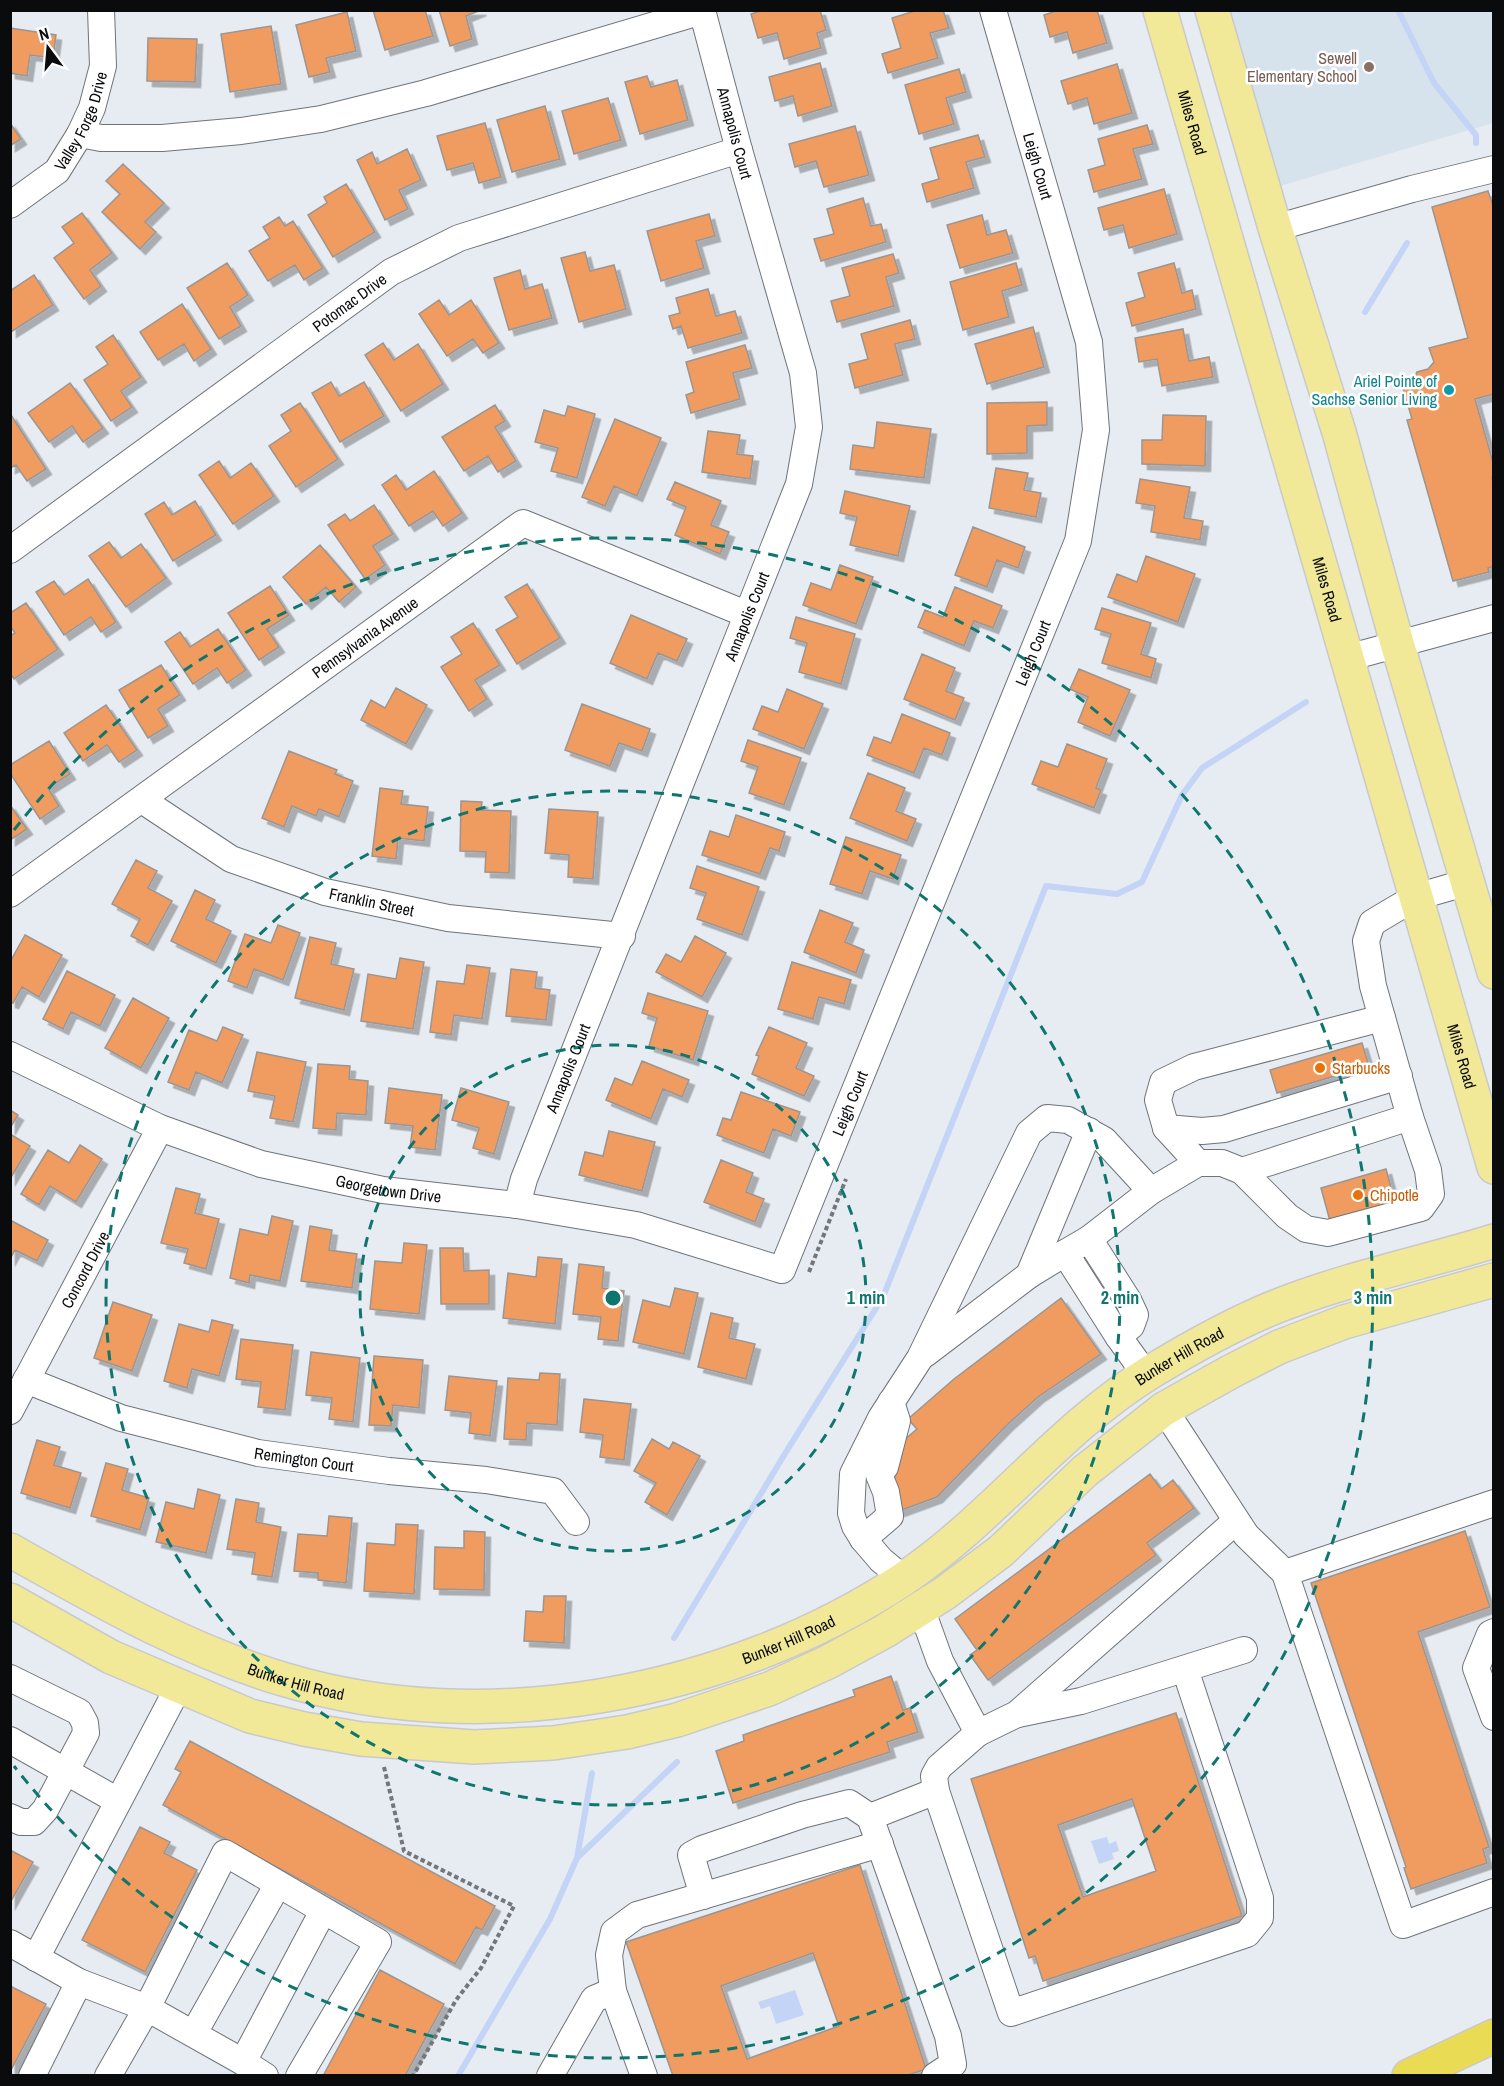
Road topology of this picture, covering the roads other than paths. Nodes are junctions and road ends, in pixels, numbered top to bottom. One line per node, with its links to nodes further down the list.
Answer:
1 (101, 10): 6 (street, Valley Forge Drive)
2 (993, 10): 37 (street, Leigh Court)
3 (1160, 10): 15 (main road, Miles Road)
4 (1212, 10): 10 (main road)
5 (702, 11): 6 (street); 7 (street, Annapolis Court)
6 (80, 134): 9 (street, Valley Forge Drive)
7 (739, 150): 11 (street, Potomac Drive); 12 (street, Annapolis Court)
8 (1494, 169): 10 (street)
9 (10, 206)
10 (1275, 228): 14 (main road)
11 (10, 550)
12 (746, 614): 16 (street, Pennsylvania Avenue); 20 (street, Annapolis Court)
13 (1494, 618): 14 (street)
14 (1398, 643): 15 (street); 17 (main road)
15 (1347, 658): 19 (main road, Miles Road)
16 (142, 800): 18 (street, Pennsylvania Avenue); 20 (street, Franklin Street)
17 (1468, 882): 19 (street); 21 (main road)
18 (10, 894)
19 (1416, 897): 22 (street); 30 (main road, Miles Road)
20 (622, 936): 33 (street, Annapolis Court)
21 (1494, 972)
22 (1382, 1017): 24 (street); 27 (street)
23 (10, 1055): 26 (street, Georgetown Drive)
24 (1399, 1076): 25 (street); 27 (street)
25 (1410, 1117): 31 (street); 31 (street)
26 (160, 1128): 33 (street, Georgetown Drive); 43 (street, Concord Drive)
27 (1166, 1128): 29 (street)
28 (1089, 1131): 32 (street); 38 (street); 41 (street)
29 (1198, 1163): 31 (street); 32 (street)
30 (1494, 1167)
31 (1242, 1171)
32 (1151, 1191): 34 (street)
33 (517, 1204): 37 (street, Georgetown Drive)
34 (1089, 1239): 36 (street); 40 (street)
35 (1494, 1241): 42 (main road, Bunker Hill Road)
36 (1065, 1253): 38 (street); 40 (street)
37 (782, 1270)
38 (1029, 1275): 41 (street)
39 (1494, 1280): 45 (main road)
40 (1118, 1336): 42 (street)
41 (920, 1358): 44 (street)
42 (1146, 1375): 45 (main road); 53 (main road, Bunker Hill Road)
43 (26, 1380): 46 (street, Concord Drive); 49 (street, Remington Court)
44 (891, 1402): 50 (street); 50 (street)
45 (1164, 1409): 48 (street); 55 (main road)
46 (10, 1411)
47 (1494, 1503): 52 (street)
48 (1236, 1521): 52 (street); 61 (street)
49 (576, 1522)
50 (863, 1539): 53 (street)
51 (10, 1550): 53 (main road, Bunker Hill Road)
52 (1285, 1573): 72 (street)
53 (904, 1579): 55 (main road)
54 (10, 1600): 60 (main road)
55 (921, 1608): 60 (main road); 63 (street)
56 (1494, 1632): 62 (street)
57 (1244, 1650): 58 (street)
58 (1185, 1669): 61 (street); 66 (street)
59 (10, 1678): 65 (street)
60 (179, 1686): 67 (street)
61 (1017, 1714): 63 (street)
62 (1494, 1717)
63 (978, 1733): 66 (street)
64 (10, 1740): 65 (street)
65 (66, 1772): 67 (street); 68 (street)
66 (936, 1791): 69 (street)
67 (118, 1802): 76 (street)
68 (10, 1817)
69 (870, 1817): 70 (street); 73 (street)
70 (880, 1844): 73 (street); 89 (street)
71 (278, 1884): 74 (street); 79 (street); 80 (street)
72 (1494, 1892)
73 (703, 1896): 78 (street)
74 (323, 1911): 82 (street); 86 (street)
75 (10, 1943): 76 (street)
76 (36, 1958): 77 (street)
77 (79, 1982): 79 (street); 83 (street)
78 (613, 1991): 87 (street); 88 (street)
79 (147, 2008): 80 (street); 84 (street)
80 (194, 2033): 82 (street)
81 (1494, 2036): 90 (highway)
82 (243, 2062): 85 (street)
83 (32, 2076)
84 (108, 2076)
85 (265, 2076)
86 (299, 2076)
87 (550, 2076)
88 (644, 2076)
89 (935, 2076)
90 (1409, 2076)

